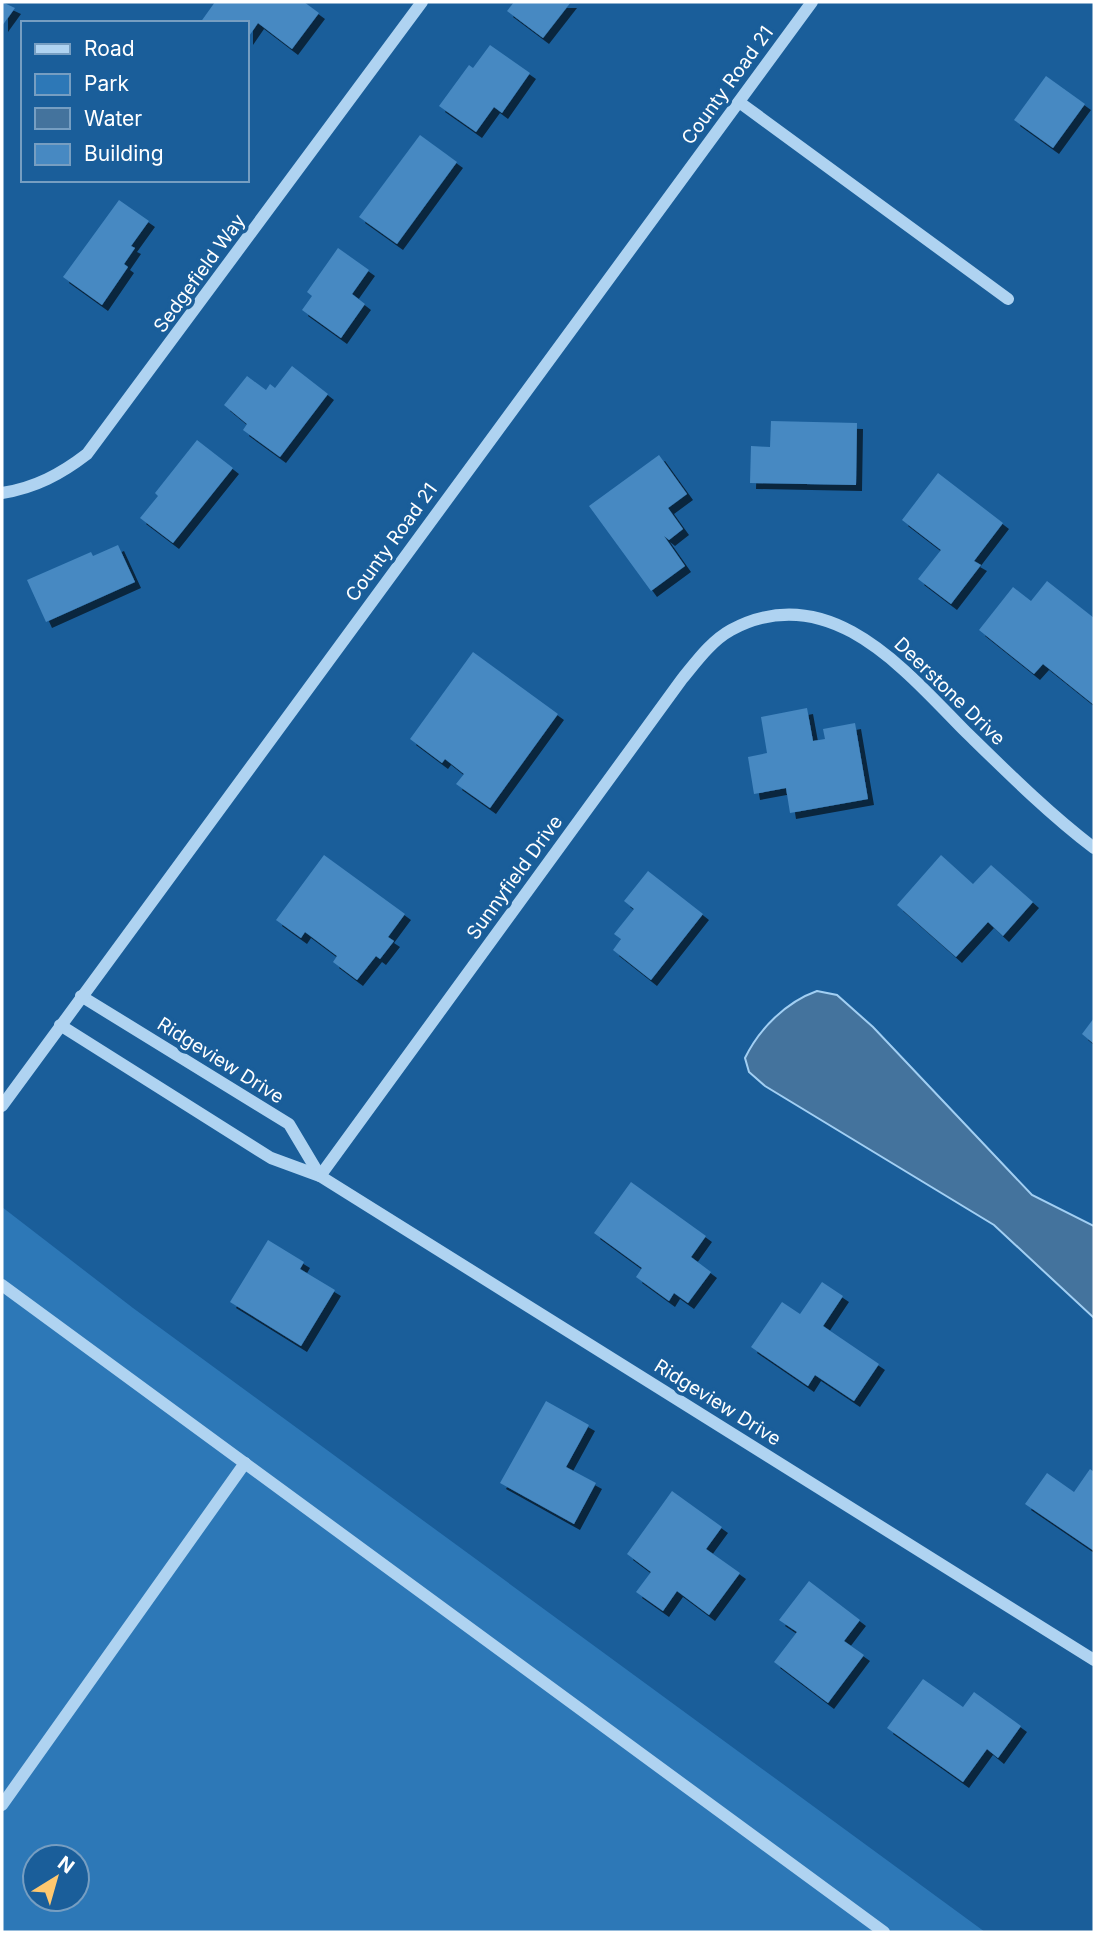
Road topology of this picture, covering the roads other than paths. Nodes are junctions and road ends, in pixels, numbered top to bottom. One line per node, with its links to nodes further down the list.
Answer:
1 (422, 2): 5 (street, Sedgefield Way)
2 (812, 2): 3 (street, County Road 21)
3 (739, 102): 4 (street); 8 (street, County Road 21)
4 (1008, 299)
5 (2, 493)
6 (755, 621): 7 (street, Deerstone Drive); 11 (street, Sunnyfield Drive)
7 (1094, 848)
8 (82, 996): 9 (street, County Road 21); 11 (street, Ridgeview Drive)
9 (60, 1025): 10 (street, County Road 21); 11 (street, Ridgeview Drive)
10 (2, 1106)
11 (320, 1176): 14 (street, Ridgeview Drive)
12 (2, 1285): 13 (street)
13 (245, 1463): 15 (street); 16 (street)
14 (1094, 1660)
15 (2, 1805)
16 (884, 1932)

